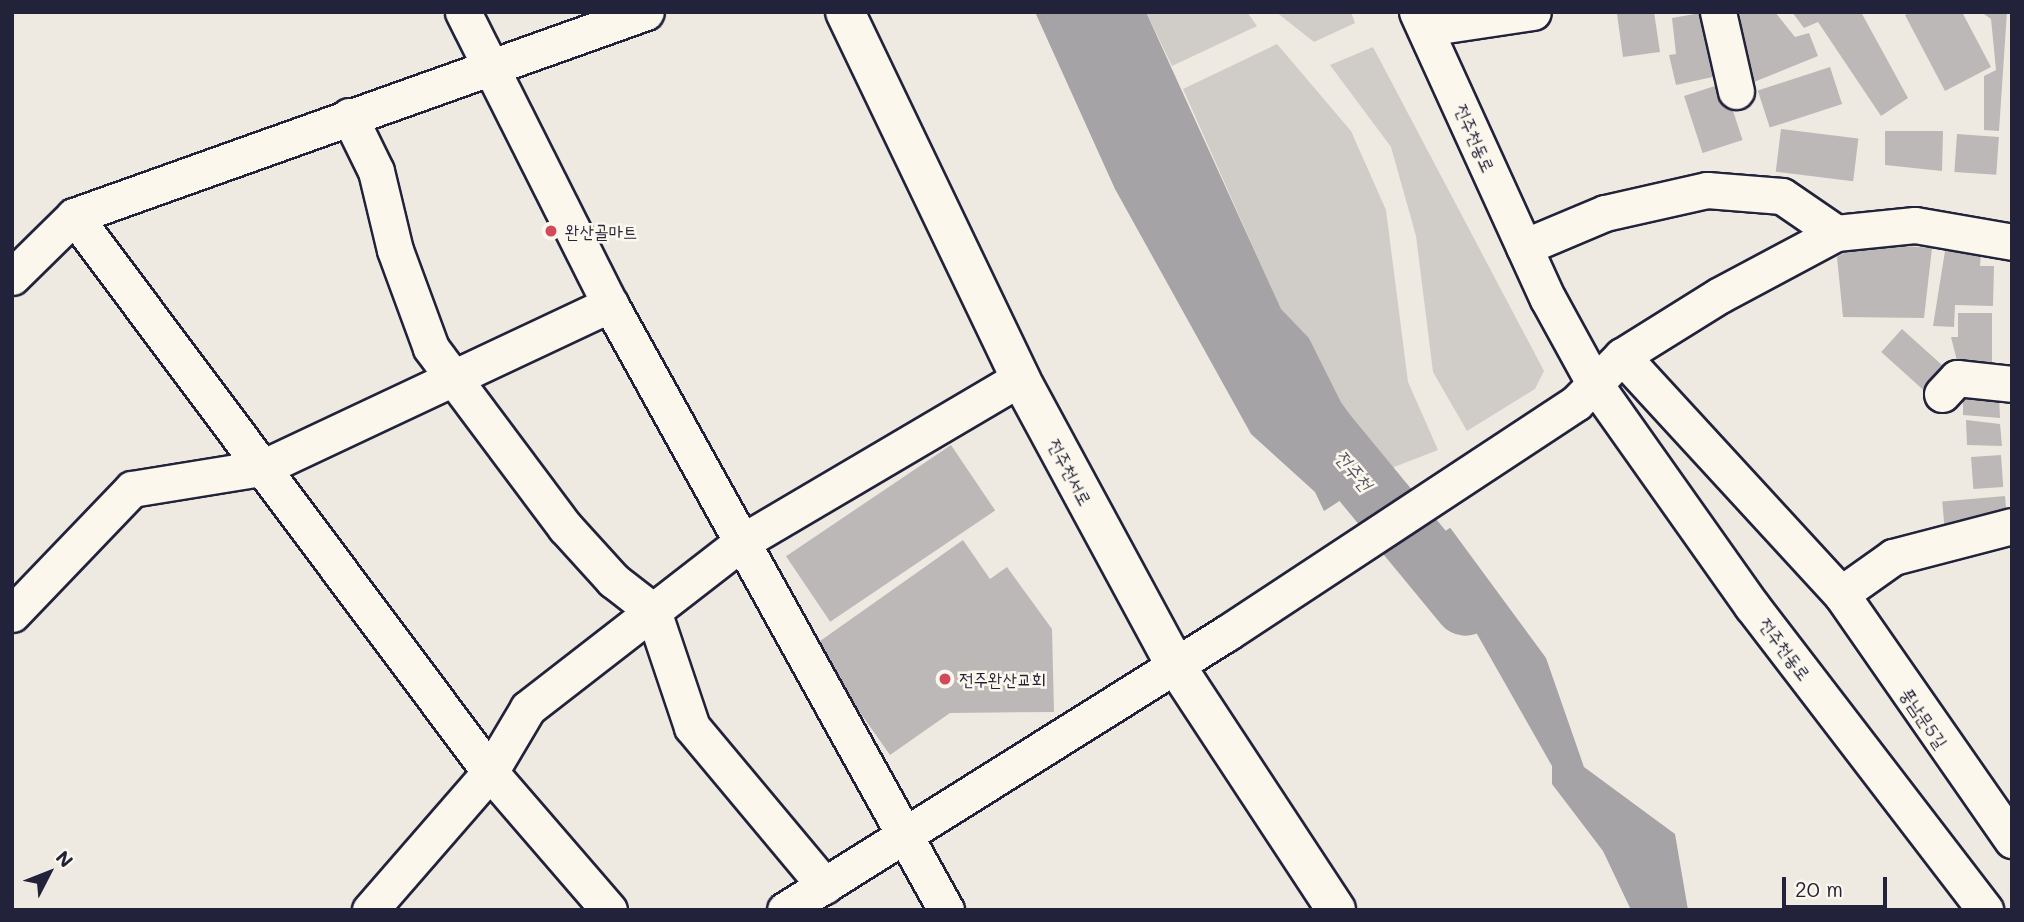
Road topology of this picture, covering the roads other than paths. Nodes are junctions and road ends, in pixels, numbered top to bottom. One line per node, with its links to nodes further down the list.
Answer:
1 (463, 12): 7 (street)
2 (646, 12): 7 (street)
3 (845, 12): 18 (street, 전주천서로)
4 (1533, 12): 6 (street, 전주천동로)
5 (1718, 12): 8 (street)
6 (1422, 20): 13 (street, 전주천동로)
7 (490, 65): 9 (street); 15 (street)
8 (1736, 91)
9 (349, 116): 10 (street); 17 (street)
10 (74, 216): 14 (street); 22 (street)
11 (1836, 233): 12 (street); 13 (street); 16 (street)
12 (2012, 242)
13 (1524, 247): 20 (street, 전주천동로)
14 (12, 277)
15 (610, 304): 17 (street); 24 (street)
16 (1622, 356): 20 (street); 25 (street, 풍남문5길)
17 (455, 377): 22 (street); 26 (street)
18 (1020, 378): 24 (street); 28 (street, 전주천서로)
19 (2012, 384): 21 (street)
20 (1585, 393): 28 (street); 38 (street, 전주천동로)
21 (1942, 394)
22 (262, 468): 27 (street); 29 (street)
23 (2012, 526): 25 (street)
24 (742, 542): 26 (street); 30 (street)
25 (1841, 594): 31 (street, 풍남문5길)
26 (653, 611): 29 (street); 32 (street)
27 (12, 614)
28 (1174, 663): 30 (street); 37 (street, 전주천서로)
29 (490, 772): 33 (street); 34 (street)
30 (907, 838): 32 (street); 36 (street)
31 (2012, 840)
32 (825, 886): 35 (street)
33 (370, 910)
34 (608, 910)
35 (785, 910)
36 (946, 910)
37 (1336, 910)
38 (1985, 910)

